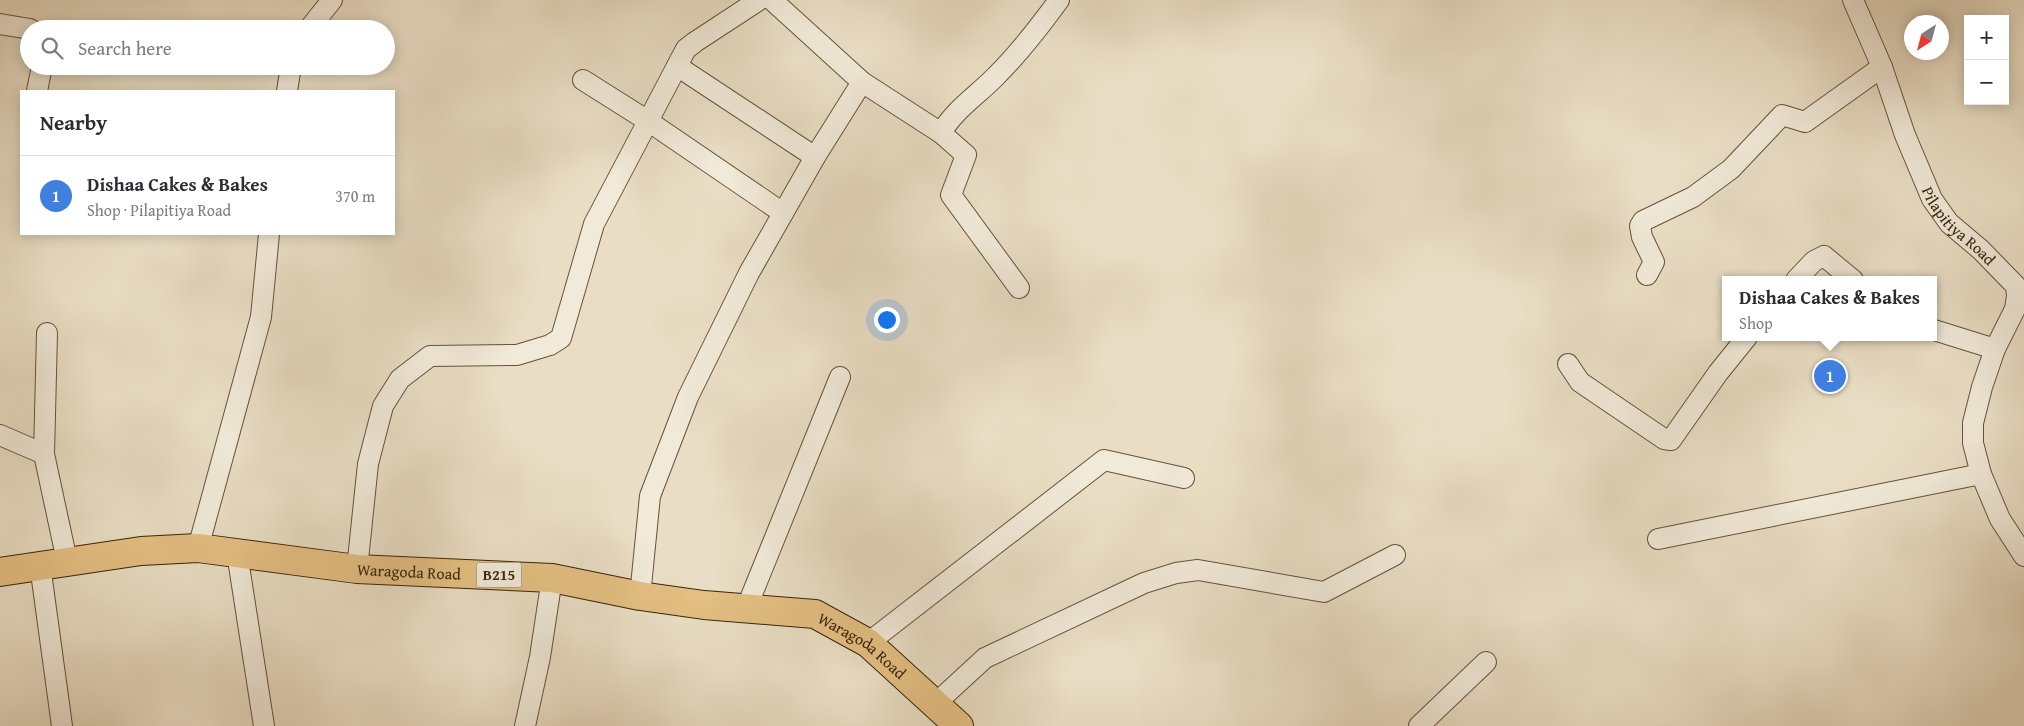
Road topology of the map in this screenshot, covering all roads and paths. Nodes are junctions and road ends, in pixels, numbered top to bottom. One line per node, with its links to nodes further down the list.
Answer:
1 (332, 0): 6 (street)
2 (759, 0): 9 (street)
3 (772, 0): 14 (street)
4 (1059, 0): 18 (street)
5 (1853, 0): 10 (street, Pilapitiya Road)
6 (316, 20)
7 (0, 24): 8 (street)
8 (20, 27)
9 (676, 66): 17 (street); 19 (street)
10 (1882, 67): 22 (street); 25 (street, Pilapitiya Road)
11 (40, 75): 15 (street)
12 (290, 75): 16 (street)
13 (583, 80): 17 (street)
14 (862, 82): 18 (street); 19 (street)
15 (37, 90)
16 (287, 90)
17 (648, 121): 20 (street); 44 (street)
18 (941, 133): 26 (street)
19 (815, 157): 20 (street)
20 (783, 213): 47 (street)
21 (269, 235): 38 (street)
22 (1648, 275)
23 (1800, 276): 24 (street)
24 (1848, 276)
25 (2020, 279): 30 (street, Pilapitiya Road)
26 (1019, 288)
27 (1937, 331): 30 (street)
28 (47, 333): 34 (street)
29 (1744, 341): 31 (street)
30 (1995, 349): 35 (street, Pilapitiya Road)
31 (1568, 364)
32 (840, 377): 48 (street)
33 (0, 435): 34 (street)
34 (44, 454): 42 (street)
35 (1981, 474): 37 (street); 41 (street, Pilapitiya Road)
36 (1184, 478): 49 (street)
37 (1658, 539)
38 (198, 548): 39 (main road, Waragoda Road / B215); 42 (main road, Waragoda Road / B215)
39 (237, 553): 44 (main road, Waragoda Road / B215); 53 (street)
40 (1395, 555): 51 (street)
41 (2024, 556)
42 (67, 561): 43 (main road, Waragoda Road / B215)
43 (40, 565): 45 (main road, Waragoda Road / B215); 52 (street)
44 (357, 569): 46 (main road, Waragoda Road / B215)
45 (0, 572)
46 (552, 578): 47 (main road, Waragoda Road / B215); 54 (street)
47 (640, 596): 48 (main road, Waragoda Road / B215)
48 (746, 609): 49 (main road, Waragoda Road / B215)
49 (868, 643): 51 (main road, Waragoda Road / B215)
50 (1486, 662): 56 (street)
51 (935, 704): 55 (main road, Waragoda Road / B215)
52 (62, 726)
53 (264, 726)
54 (525, 726)
55 (959, 726)
56 (1419, 726)

